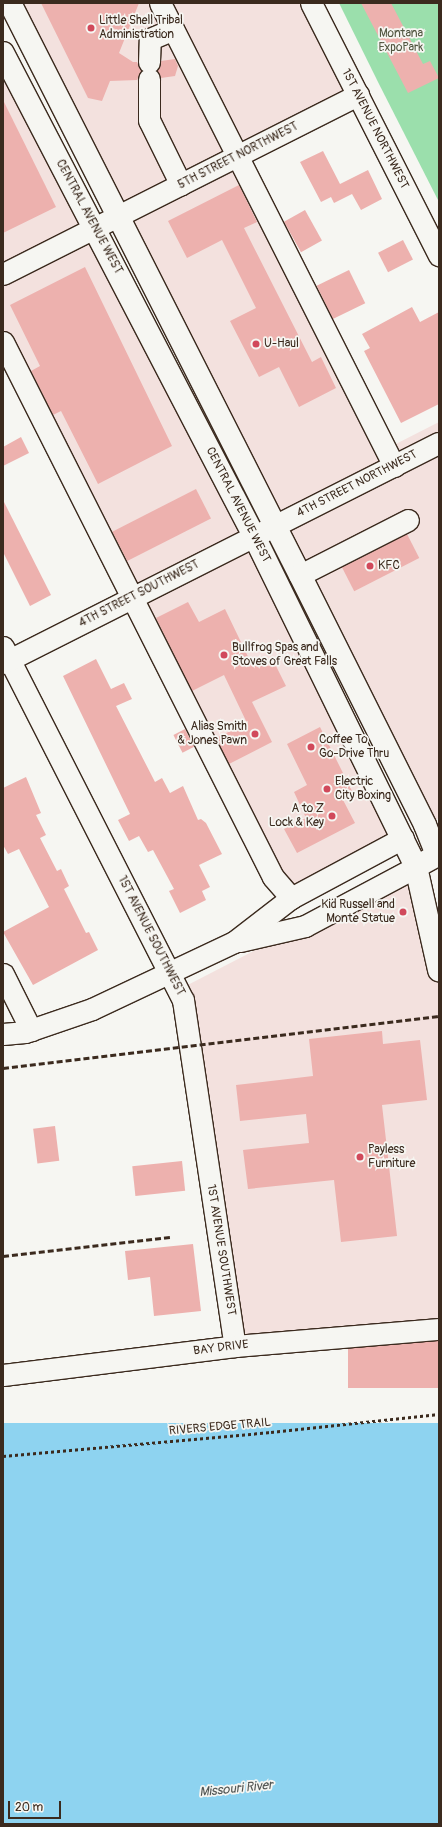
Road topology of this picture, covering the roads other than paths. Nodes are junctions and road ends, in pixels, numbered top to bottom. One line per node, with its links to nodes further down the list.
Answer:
1 (10, 3): 9 (main road, CENTRAL AVENUE WEST)
2 (160, 3): 4 (street)
3 (311, 3): 6 (street, 1ST AVENUE NORTHWEST)
4 (173, 29): 7 (street); 8 (street)
5 (3, 53): 10 (main road, CENTRAL AVENUE WEST)
6 (358, 95): 7 (street, 5TH STREET NORTHWEST); 11 (street, 1ST AVENUE NORTHWEST)
7 (237, 156): 8 (street, 5TH STREET NORTHWEST); 15 (street)
8 (181, 184): 9 (street, 5TH STREET NORTHWEST)
9 (117, 216): 10 (street, 5TH STREET NORTHWEST); 17 (main road, CENTRAL AVENUE WEST)
10 (95, 227): 12 (street, 5TH STREET NORTHWEST); 18 (main road, CENTRAL AVENUE WEST)
11 (439, 255)
12 (3, 274)
13 (3, 342): 20 (street)
14 (439, 443): 15 (street, 4TH STREET NORTHWEST)
15 (394, 466): 17 (street, 4TH STREET NORTHWEST)
16 (408, 520): 19 (street)
17 (275, 525): 18 (street, 4TH STREET SOUTHWEST); 19 (main road, CENTRAL AVENUE WEST)
18 (254, 536): 20 (street, 4TH STREET SOUTHWEST); 23 (main road, CENTRAL AVENUE WEST)
19 (300, 575): 22 (main road, CENTRAL AVENUE WEST)
20 (132, 598): 21 (street, 4TH STREET SOUTHWEST); 26 (street)
21 (5, 656): 29 (street, 1ST AVENUE SOUTHWEST)
22 (432, 822): 23 (main road); 24 (main road, CENTRAL AVENUE WEST)
23 (403, 838): 25 (main road, CENTRAL AVENUE WEST); 26 (street)
24 (438, 857): 25 (main road)
25 (416, 867): 27 (street); 28 (main road, CENTRAL AVENUE WEST)
26 (291, 898): 27 (street)
27 (234, 942): 29 (street)
28 (439, 970)
29 (170, 973): 31 (street); 34 (street, 1ST AVENUE SOUTHWEST)
30 (3, 974): 31 (street)
31 (31, 1030): 32 (street)
32 (3, 1034)
33 (439, 1329): 34 (street, BAY DRIVE)
34 (235, 1346): 35 (street, BAY DRIVE)
35 (3, 1375)

